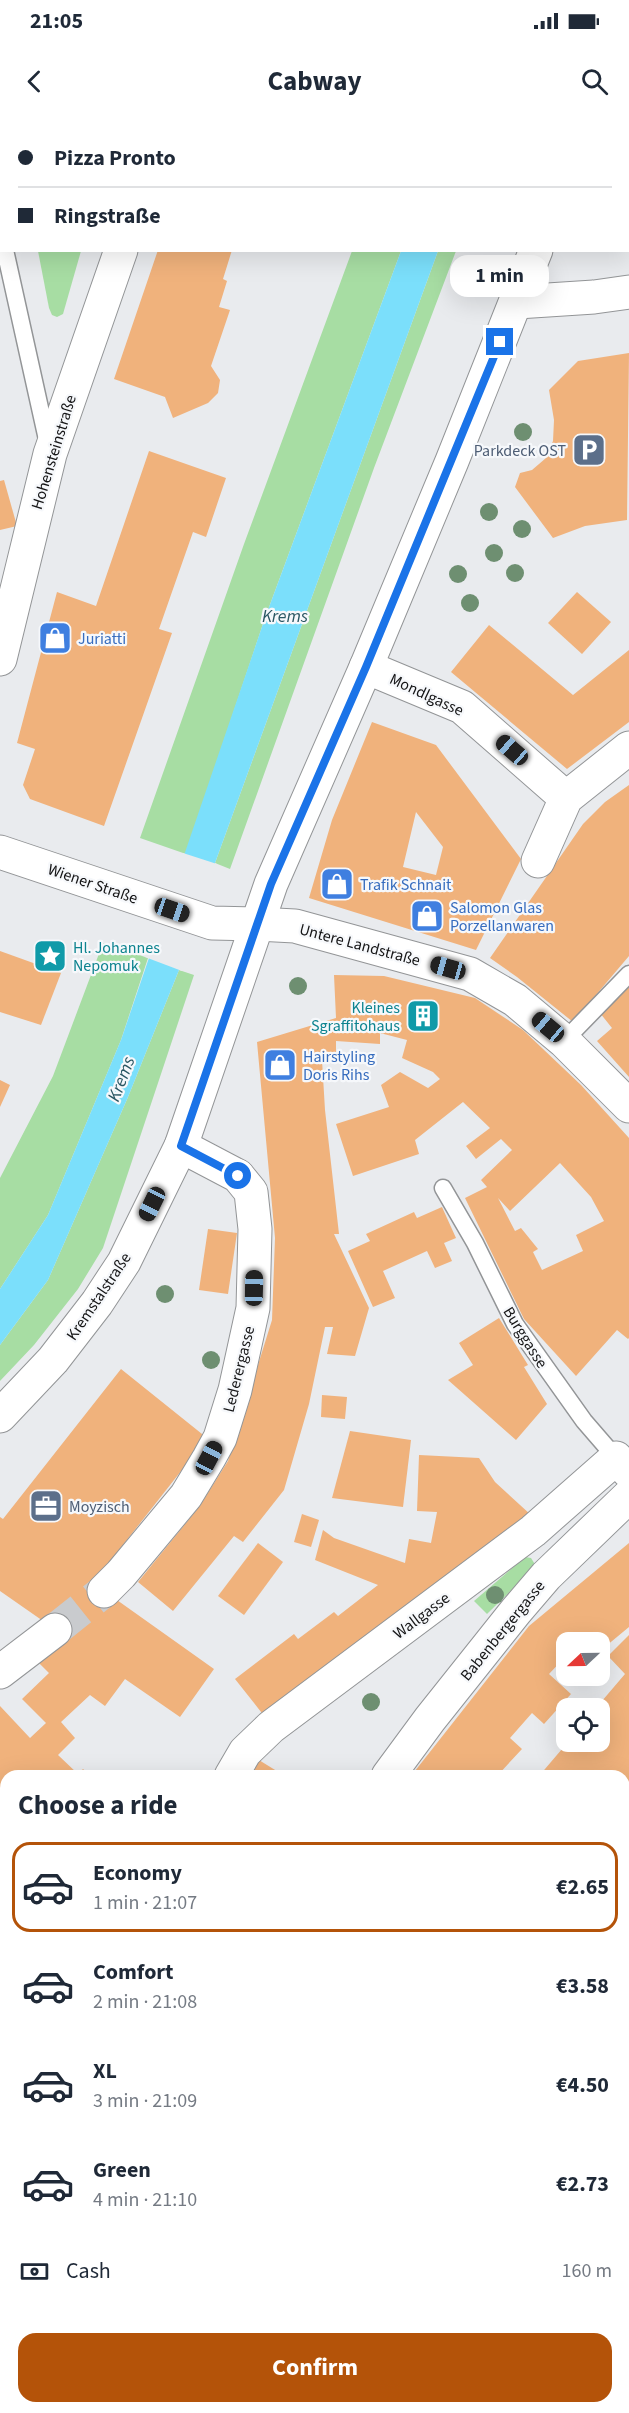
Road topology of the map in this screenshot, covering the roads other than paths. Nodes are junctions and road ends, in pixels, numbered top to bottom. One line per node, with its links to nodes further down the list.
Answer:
1 (5, 252): 6 (lane)
2 (120, 252): 6 (street, Hohensteinstraße)
3 (536, 252): 5 (street, Kremstalstraße)
4 (629, 292): 5 (street)
5 (517, 302): 8 (street, Kremstalstraße)
6 (50, 454): 7 (street, Hohensteinstraße)
7 (0, 658)
8 (366, 667): 10 (street, Mondlgasse); 13 (street, Kremstalstraße)
9 (629, 748): 10 (street)
10 (566, 798): 12 (street)
11 (0, 852): 13 (street, Wiener Straße)
12 (538, 861)
13 (257, 924): 15 (street, Untere Landstraße); 17 (street, Kremstalstraße)
14 (629, 974): 15 (lane)
15 (564, 1041): 16 (street, Untere Landstraße)
16 (629, 1106)
17 (181, 1146): 19 (street, Kremstalstraße); 22 (street, Lederergasse)
18 (443, 1188): 20 (lane, Burggasse)
19 (0, 1416)
20 (622, 1465): 25 (street, Wallgasse)
21 (629, 1496): 26 (street, Babenbergergasse)
22 (104, 1591)
23 (55, 1630): 24 (street)
24 (0, 1672)
25 (234, 1770)
26 (392, 1770)

